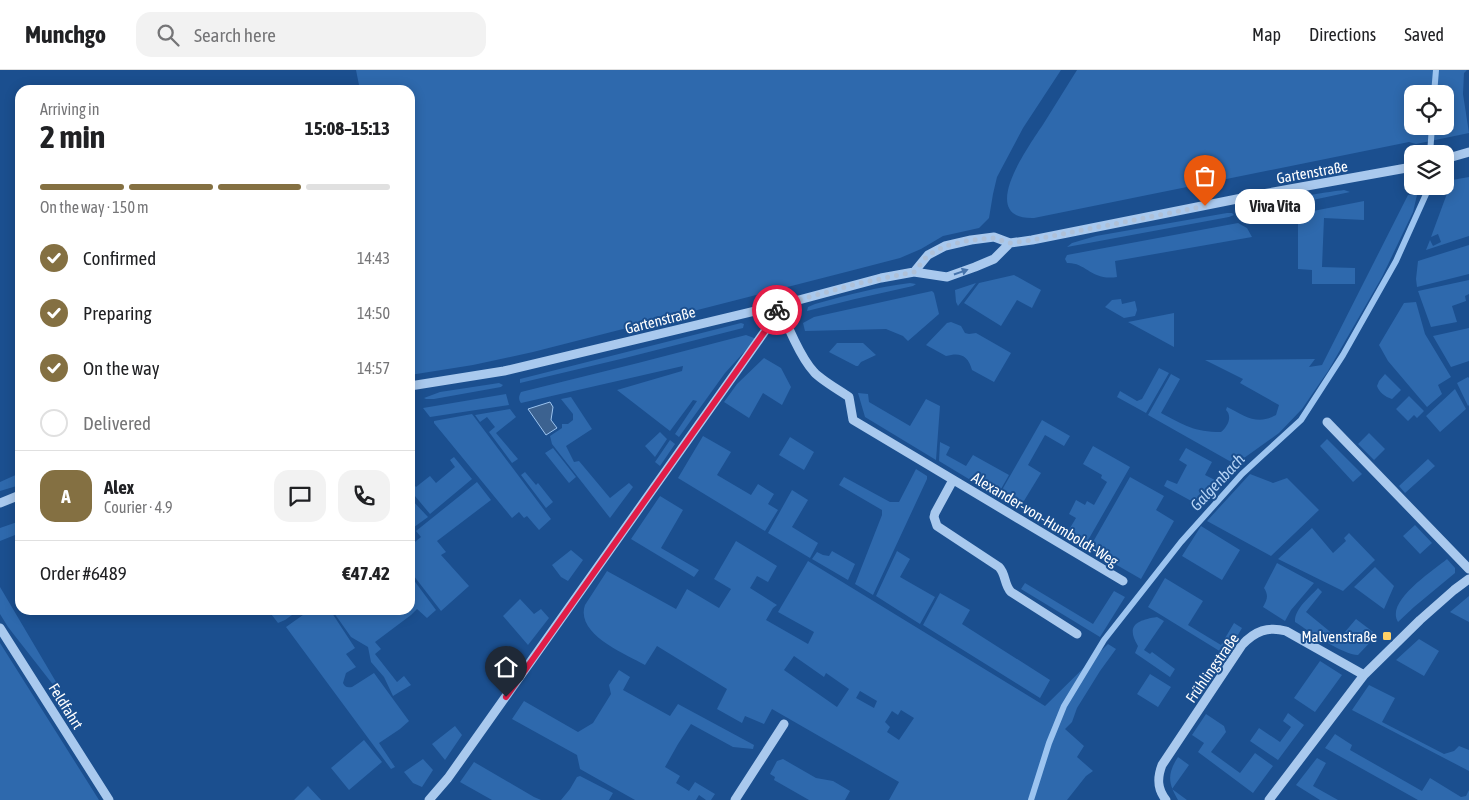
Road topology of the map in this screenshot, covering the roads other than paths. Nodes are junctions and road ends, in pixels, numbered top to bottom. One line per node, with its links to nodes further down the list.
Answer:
1 (1469, 152): 2 (street)
2 (1454, 157)
3 (1404, 168): 4 (street, Gartenstraße)
4 (1010, 243): 5 (street, Gartenstraße, one-way to 4); 5 (street, Gartenstraße)
5 (914, 272): 6 (street, Gartenstraße)
6 (780, 305): 7 (street, Gartenstraße); 9 (street, Alexander-von-Humboldt-Weg); 20 (street)
7 (415, 385)
8 (1327, 422): 12 (street)
9 (953, 480): 14 (street, Alexander-von-Humboldt-Weg); 16 (street, Alexander-von-Humboldt-Weg)
10 (15, 498): 11 (street)
11 (0, 503)
12 (1469, 569)
13 (1469, 579): 17 (street)
14 (1123, 582)
15 (0, 628): 19 (street, Feldfahrt)
16 (1077, 634)
17 (1364, 675): 22 (street, Frühlingstraße); 23 (street)
18 (784, 724): 21 (street)
19 (109, 800)
20 (429, 800)
21 (735, 800)
22 (1166, 800)
23 (1269, 800)

